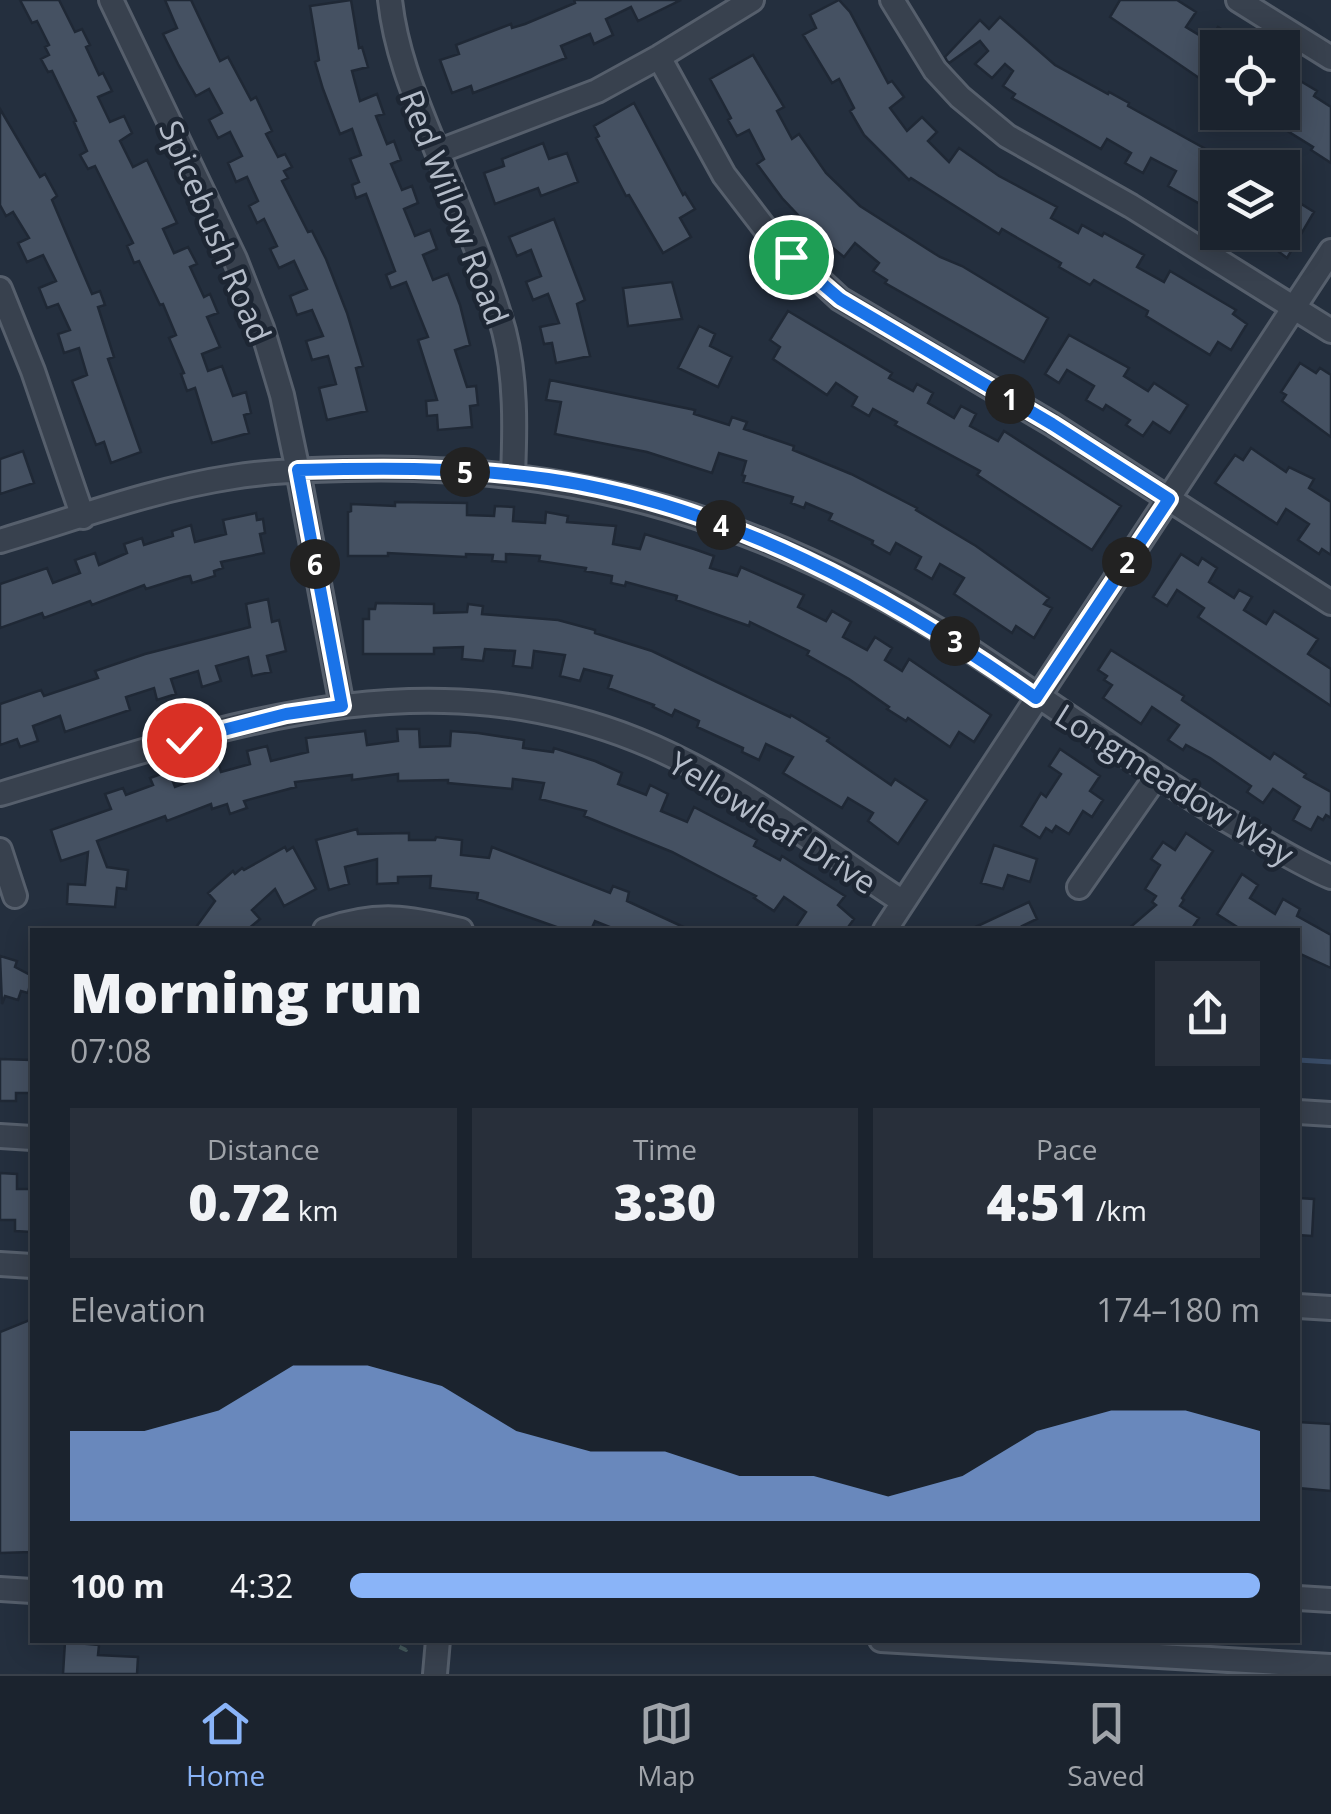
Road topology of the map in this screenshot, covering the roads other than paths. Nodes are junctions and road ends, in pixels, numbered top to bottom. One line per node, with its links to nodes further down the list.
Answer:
1 (111, 0): 13 (street, Spicebush Road)
2 (390, 0): 8 (street, Red Willow Road)
3 (752, 0): 6 (street)
4 (892, 0): 11 (street)
5 (1238, 0): 7 (street)
6 (660, 58): 8 (street); 15 (street)
7 (1331, 58)
8 (437, 152): 14 (street, Red Willow Road)
9 (1331, 251): 11 (street)
10 (0, 290): 16 (street)
11 (1294, 308): 12 (street); 15 (street)
12 (1331, 332)
13 (298, 470): 14 (street, Longmeadow Way); 16 (street, Longmeadow Way); 20 (street, Spicebush Road)
14 (512, 475): 19 (street, Longmeadow Way)
15 (1169, 499): 18 (street); 19 (street)
16 (83, 516): 17 (street, Longmeadow Way)
17 (0, 541)
18 (1331, 603)
19 (1036, 698): 21 (street, Longmeadow Way); 27 (street)
20 (342, 706): 22 (street, Yellowleaf Drive); 27 (street, Yellowleaf Drive)
21 (1156, 777): 24 (street, Longmeadow Way); 25 (street)
22 (0, 794)
23 (0, 850): 26 (street)
24 (1331, 877)
25 (1079, 887)
26 (15, 896)
27 (902, 902): 30 (street)
28 (330, 928): 29 (street)
29 (451, 928)
30 (885, 928)
31 (1300, 1112): 32 (street)
32 (1331, 1114)
33 (0, 1136): 34 (street)
34 (30, 1138)
35 (0, 1264): 36 (street)
36 (30, 1266)
37 (1300, 1306): 38 (street)
38 (1331, 1308)
39 (0, 1589): 40 (street)
40 (30, 1591)
41 (1300, 1598): 42 (street)
42 (1331, 1600)
43 (438, 1643): 48 (street)
44 (917, 1643): 46 (street)
45 (1211, 1649): 46 (street); 47 (street)
46 (1185, 1665)
47 (1331, 1666)
48 (435, 1674)

